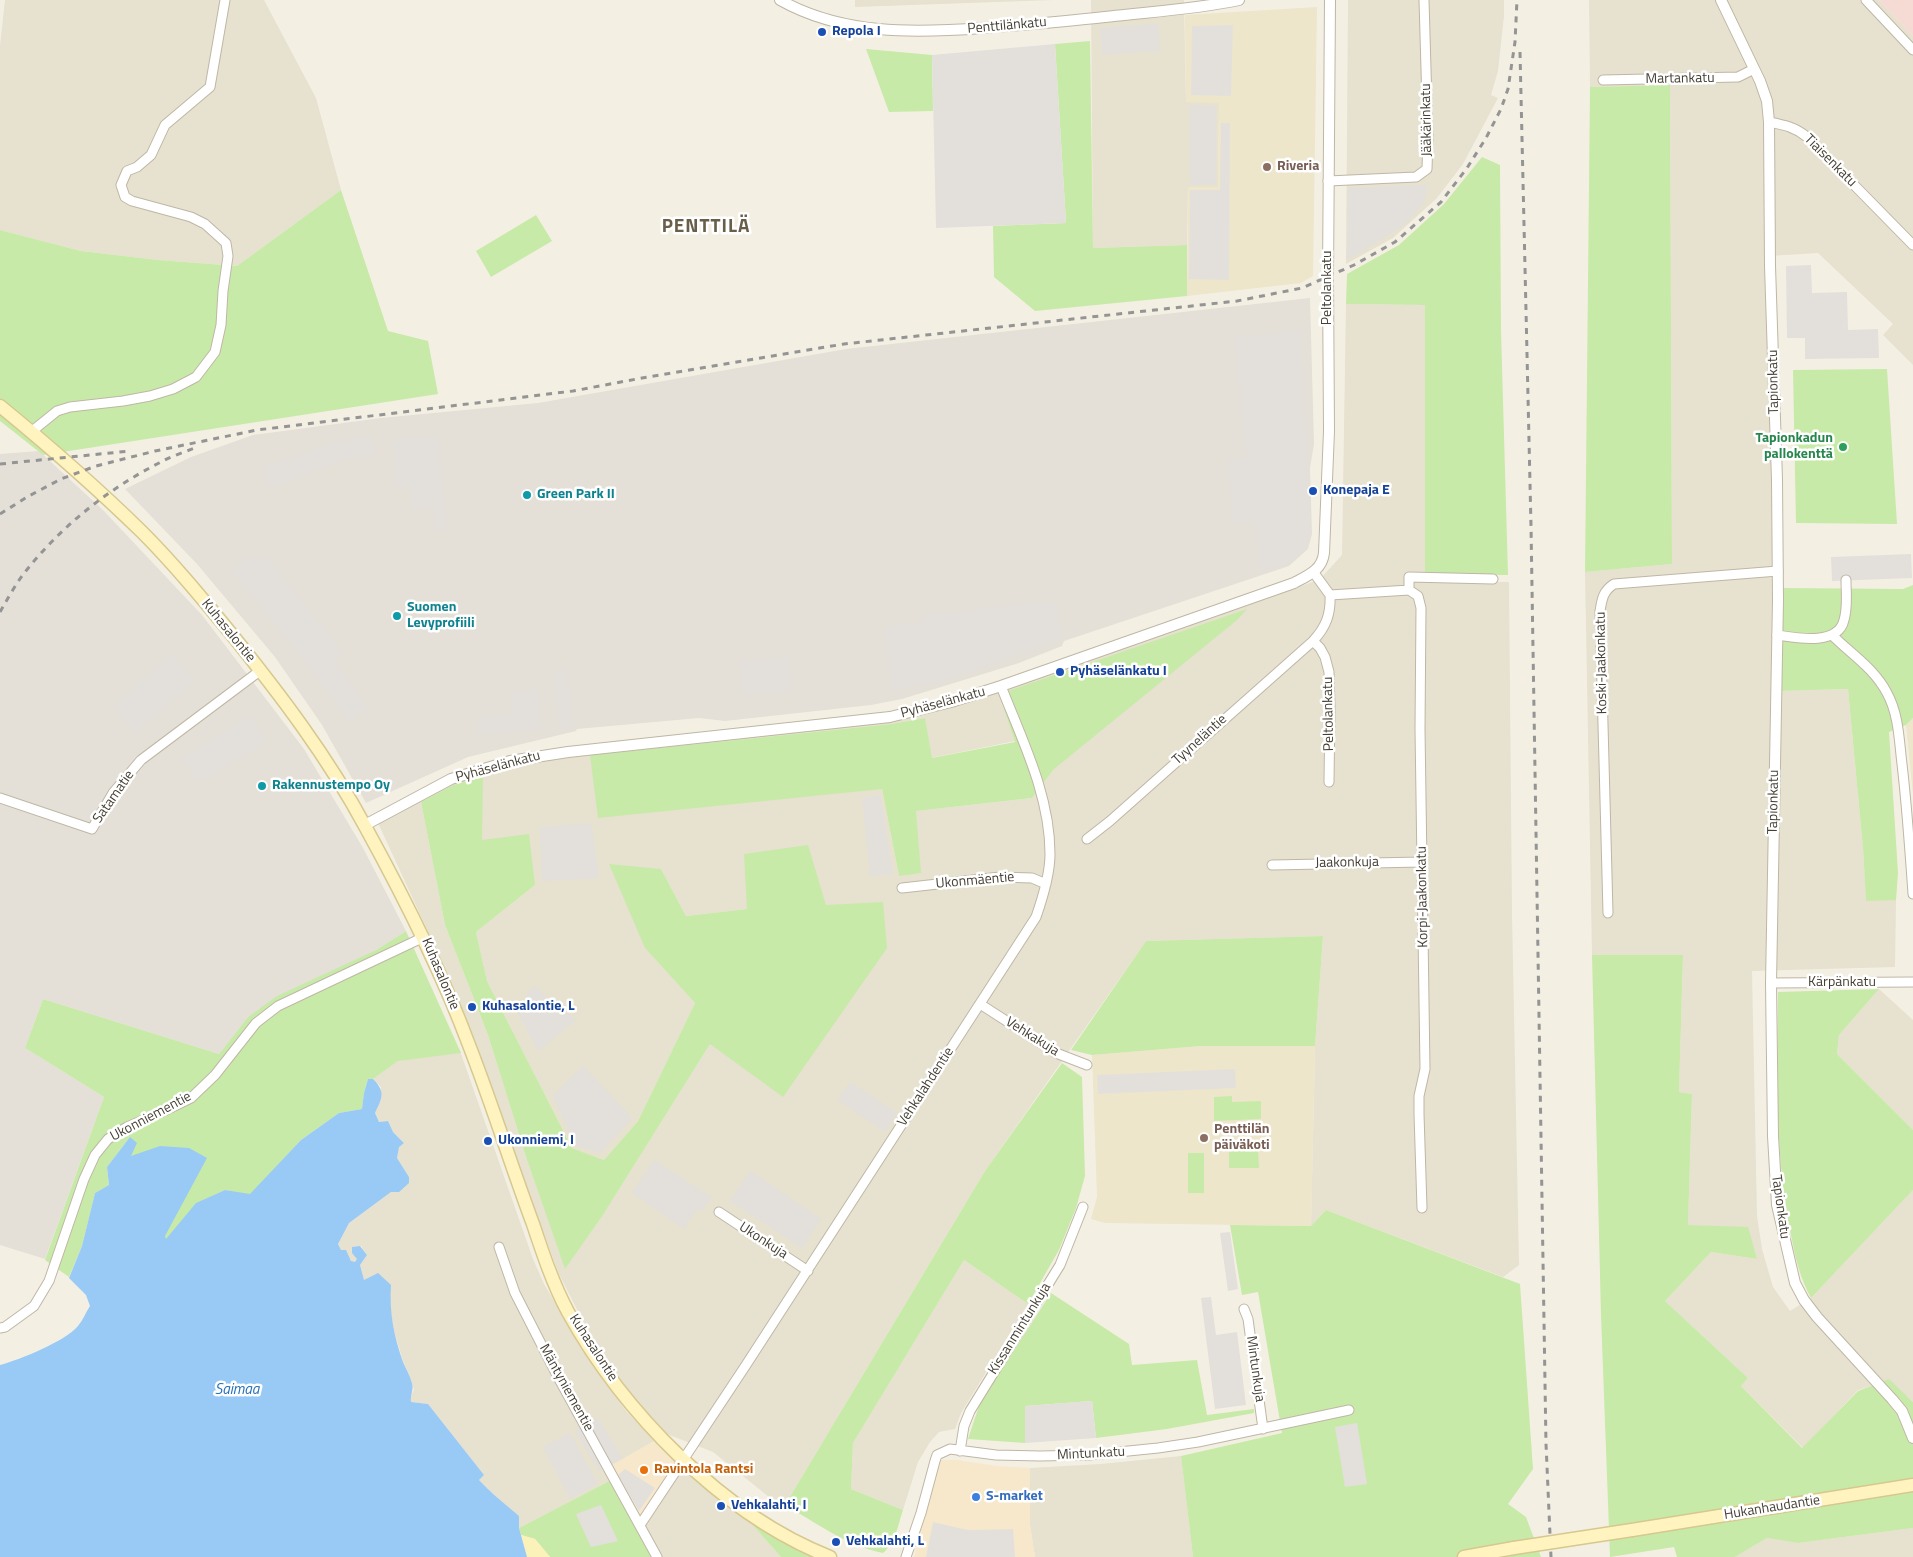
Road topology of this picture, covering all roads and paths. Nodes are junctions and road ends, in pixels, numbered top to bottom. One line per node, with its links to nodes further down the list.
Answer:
1 (225, 0): 16 (street)
2 (780, 0): 8 (street, Penttilänkatu)
3 (1239, 0): 8 (street, Penttilänkatu)
4 (1330, 0): 13 (street, Peltolankatu)
5 (1424, 0): 13 (street, Jääkärinkatu)
6 (1721, 0): 10 (street)
7 (1866, 0): 9 (street)
8 (1191, 4)
9 (1913, 50)
10 (1754, 69): 11 (street, Martankatu); 12 (street)
11 (1603, 80)
12 (1769, 122): 14 (street, Tiaisenkatu); 17 (street, Tapionkatu)
13 (1328, 181): 18 (street, Peltolankatu)
14 (1913, 245)
15 (0, 406): 16 (main road, Kuhasalontie)
16 (31, 432): 26 (main road, Kuhasalontie)
17 (1778, 571): 24 (street, Tapionkatu); 37 (street, Koski-Jaakonkatu)
18 (1314, 573): 22 (street); 27 (street, Pyhäselänkatu)
19 (1493, 579): 21 (street)
20 (1846, 580): 23 (street)
21 (1409, 590): 22 (street); 32 (street, Korpi-Jaakonkatu)
22 (1330, 595): 25 (street)
23 (1832, 635): 24 (street); 36 (street)
24 (1777, 636): 40 (street, Tapionkatu)
25 (1313, 641): 28 (street, Peltolankatu); 31 (street, Tyyneläntie)
26 (261, 670): 29 (street, Satamatie); 30 (main road, Kuhasalontie)
27 (1001, 686): 30 (street, Pyhäselänkatu); 34 (street, Vehkalahdentie)
28 (1329, 782)
29 (0, 798)
30 (365, 825): 38 (main road, Kuhasalontie)
31 (1087, 840)
32 (1422, 862): 33 (street, Jaakonkuja); 44 (street, Korpi-Jaakonkatu)
33 (1272, 865)
34 (1046, 884): 35 (street, Ukonmäentie); 41 (street, Vehkalahdentie)
35 (902, 888)
36 (1913, 894)
37 (1608, 913)
38 (424, 936): 49 (street, Ukonniementie); 54 (main road, Kuhasalontie)
39 (1913, 982): 40 (street, Kärpänkatu)
40 (1771, 983): 52 (street, Tapionkatu)
41 (980, 1004): 42 (street, Vehkakuja); 47 (street, Vehkalahdentie)
42 (1087, 1066)
43 (1083, 1207): 53 (street, Kissanmintunkuja)
44 (1422, 1208)
45 (719, 1212): 47 (street, Ukonkuja)
46 (499, 1247): 56 (street, Mäntyniementie)
47 (808, 1271): 54 (street, Vehkalahdentie)
48 (1244, 1310): 51 (street, Mintunkuja)
49 (0, 1328)
50 (1349, 1410): 51 (street, Mintunkatu)
51 (1263, 1428): 53 (street, Mintunkatu)
52 (1913, 1438)
53 (960, 1451): 59 (street, Mintunkatu)
54 (684, 1459): 56 (street, Vehkalahdentie); 58 (main road, Kuhasalontie)
55 (1913, 1486): 60 (main road, Hukanhaudantie, bridge)
56 (640, 1525): 57 (street, Mäntyniementie)
57 (657, 1557)
58 (830, 1557)
59 (906, 1557)
60 (1464, 1557)

